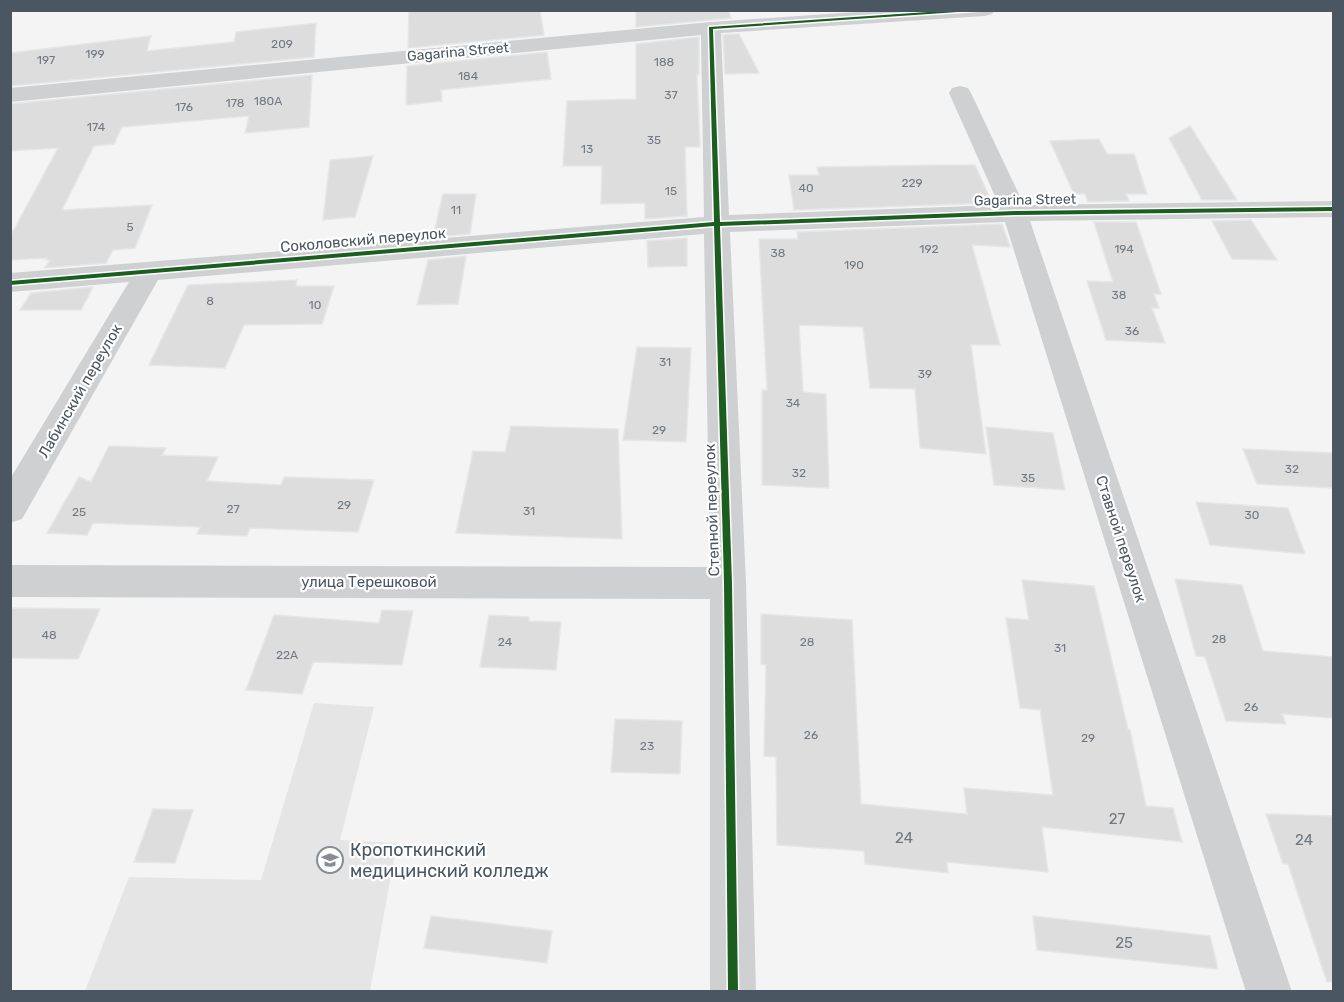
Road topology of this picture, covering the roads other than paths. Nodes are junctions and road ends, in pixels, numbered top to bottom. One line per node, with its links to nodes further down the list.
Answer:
1 (985, 10): 2 (street, Gagarina Street)
2 (904, 13): 3 (street, Gagarina Street)
3 (711, 28): 5 (street, Gagarina Street); 8 (street, Степной переулок)
4 (960, 93): 7 (street, Ставной переулок)
5 (10, 95)
6 (1334, 209): 7 (street, Gagarina Street)
7 (1015, 213): 8 (street, Gagarina Street); 15 (street, Ставной переулок)
8 (717, 224): 9 (street, Соколовский переулок); 13 (street, Степной переулок)
9 (149, 272): 10 (street, Соколовский переулок); 11 (street, Лабинский переулок)
10 (10, 283)
11 (10, 509)
12 (10, 581): 13 (street, улица Терешковой)
13 (728, 583): 14 (street, Степной переулок)
14 (733, 992)
15 (1269, 992)

